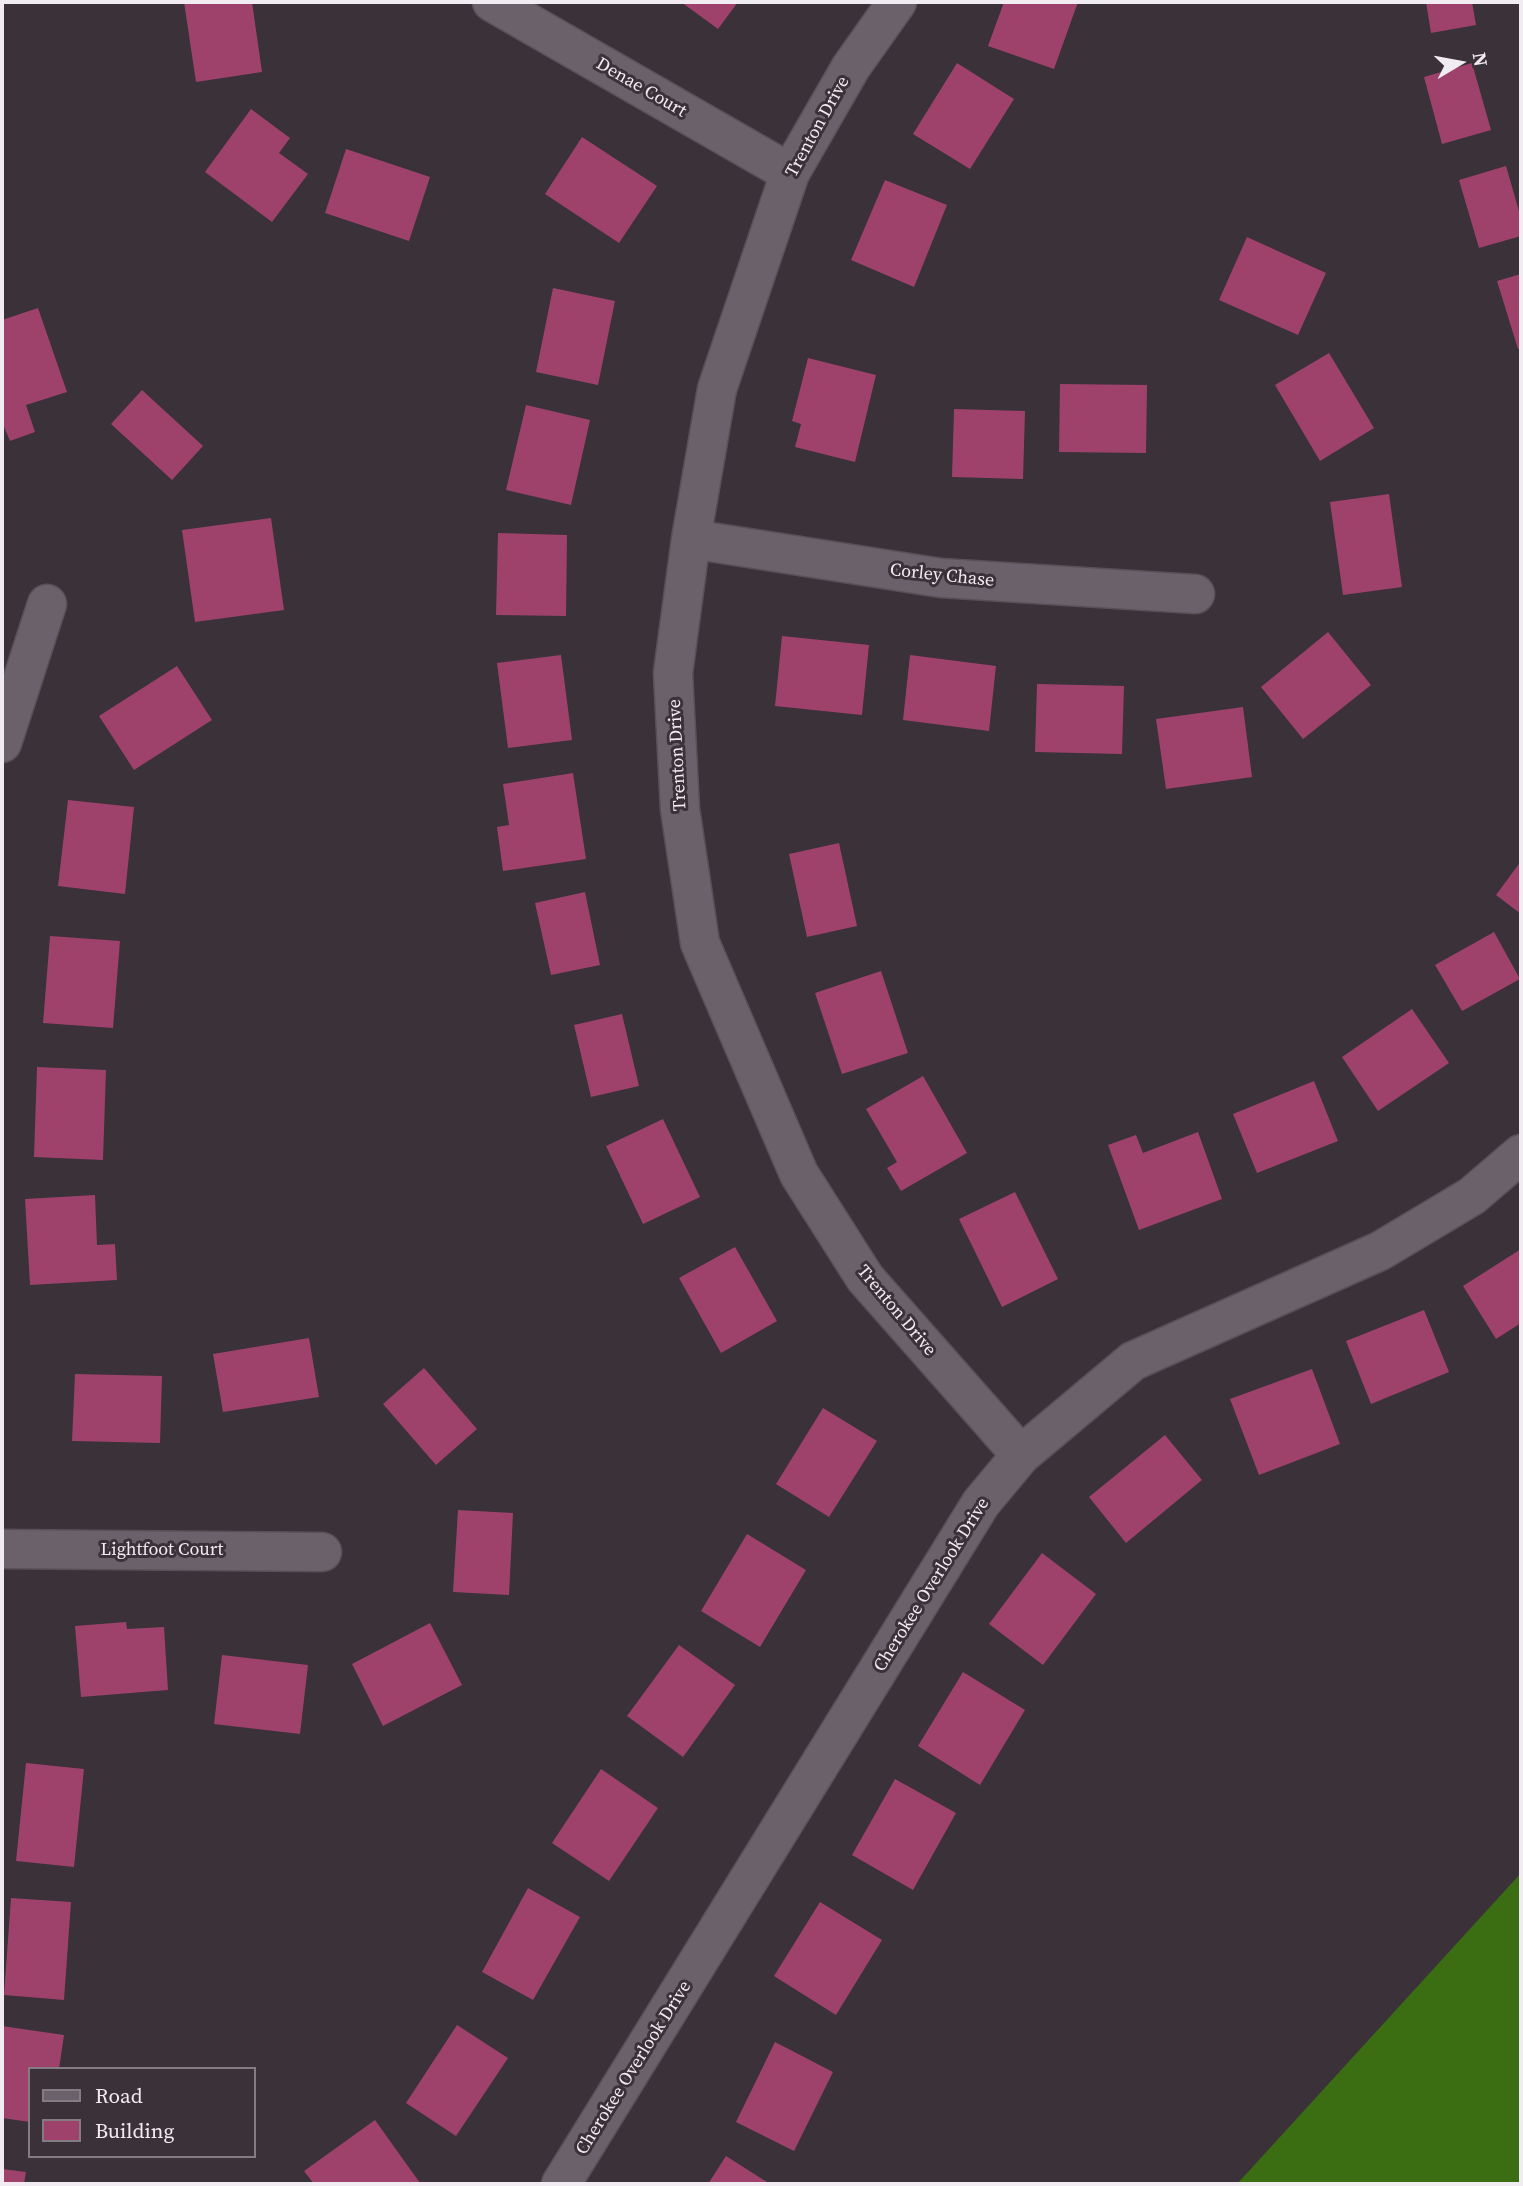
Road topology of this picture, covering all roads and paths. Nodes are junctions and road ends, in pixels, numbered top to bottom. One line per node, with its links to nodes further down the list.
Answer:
1 (492, 2): 3 (street, Denae Court)
2 (897, 2): 3 (street, Trenton Drive)
3 (790, 173): 4 (street, Trenton Drive)
4 (691, 539): 5 (street, Corley Chase); 9 (street, Trenton Drive)
5 (1195, 594)
6 (47, 604): 7 (street)
7 (2, 743)
8 (1521, 1154): 9 (street, Cherokee Overlook Drive)
9 (1021, 1455): 12 (street, Cherokee Overlook Drive)
10 (2, 1549): 11 (street, Lightfoot Court)
11 (322, 1552)
12 (561, 2184)

